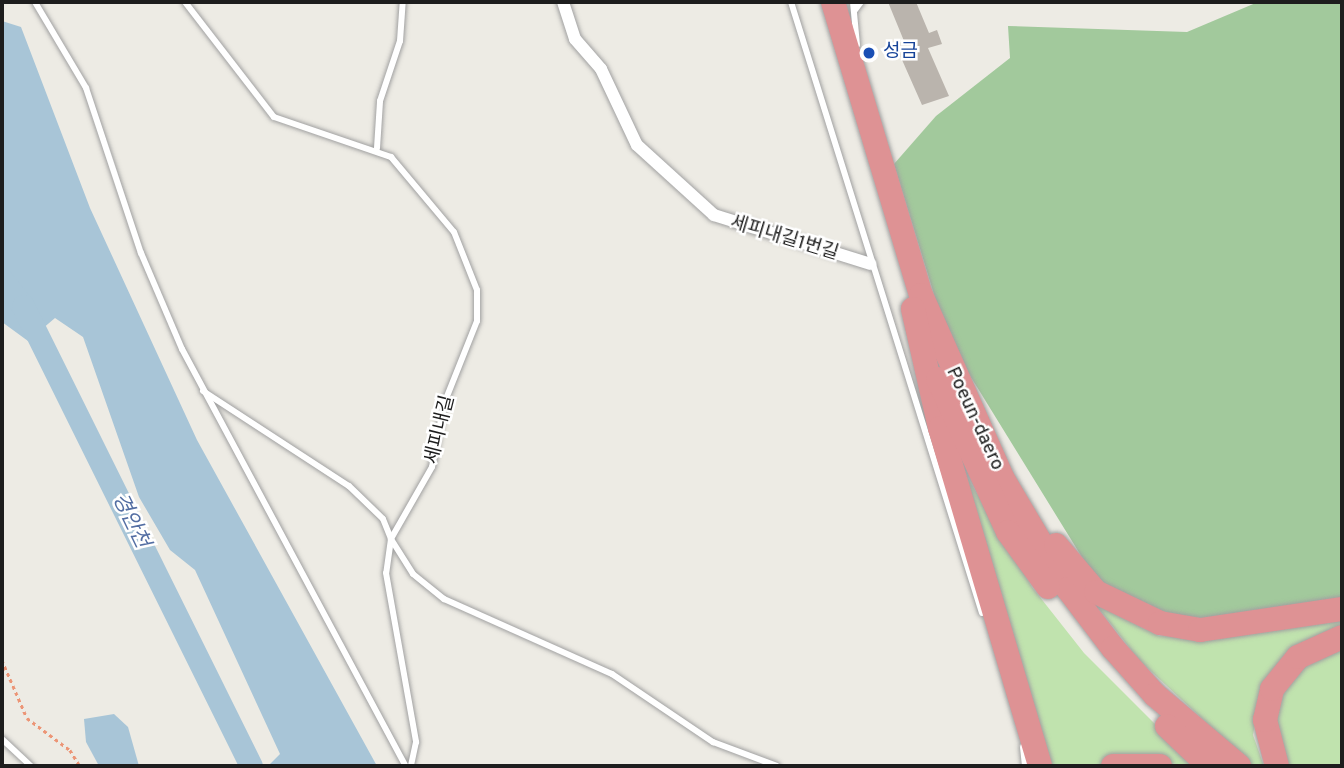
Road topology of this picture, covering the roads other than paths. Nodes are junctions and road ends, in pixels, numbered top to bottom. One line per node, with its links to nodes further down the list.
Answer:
1 (35, 2): 13 (lane)
2 (185, 2): 10 (lane, 세피내길)
3 (403, 2): 10 (lane)
4 (562, 2): 11 (street, 세피내길1번길)
5 (791, 2): 11 (lane)
6 (816, 2): 12 (highway, Poeun-daero)
7 (853, 2): 9 (lane)
8 (861, 2): 9 (lane)
9 (844, 6): 14 (highway, Poeun-daero)
10 (377, 148): 15 (lane, 세피내길)
11 (870, 264): 17 (lane)
12 (912, 305): 25 (highway); 28 (highway, Poeun-daero)
13 (202, 390): 15 (lane); 22 (lane)
14 (1003, 479): 16 (highway); 29 (highway, Poeun-daero)
15 (391, 539): 22 (lane); 23 (lane)
16 (1342, 609)
17 (984, 618)
18 (988, 631): 24 (lane)
19 (1342, 637): 30 (highway)
20 (2, 739): 21 (lane)
21 (31, 766)
22 (409, 766)
23 (777, 766)
24 (1025, 766)
25 (1040, 766)
26 (1113, 766): 27 (highway)
27 (1160, 766)
28 (1209, 766)
29 (1239, 766)
30 (1277, 766)

